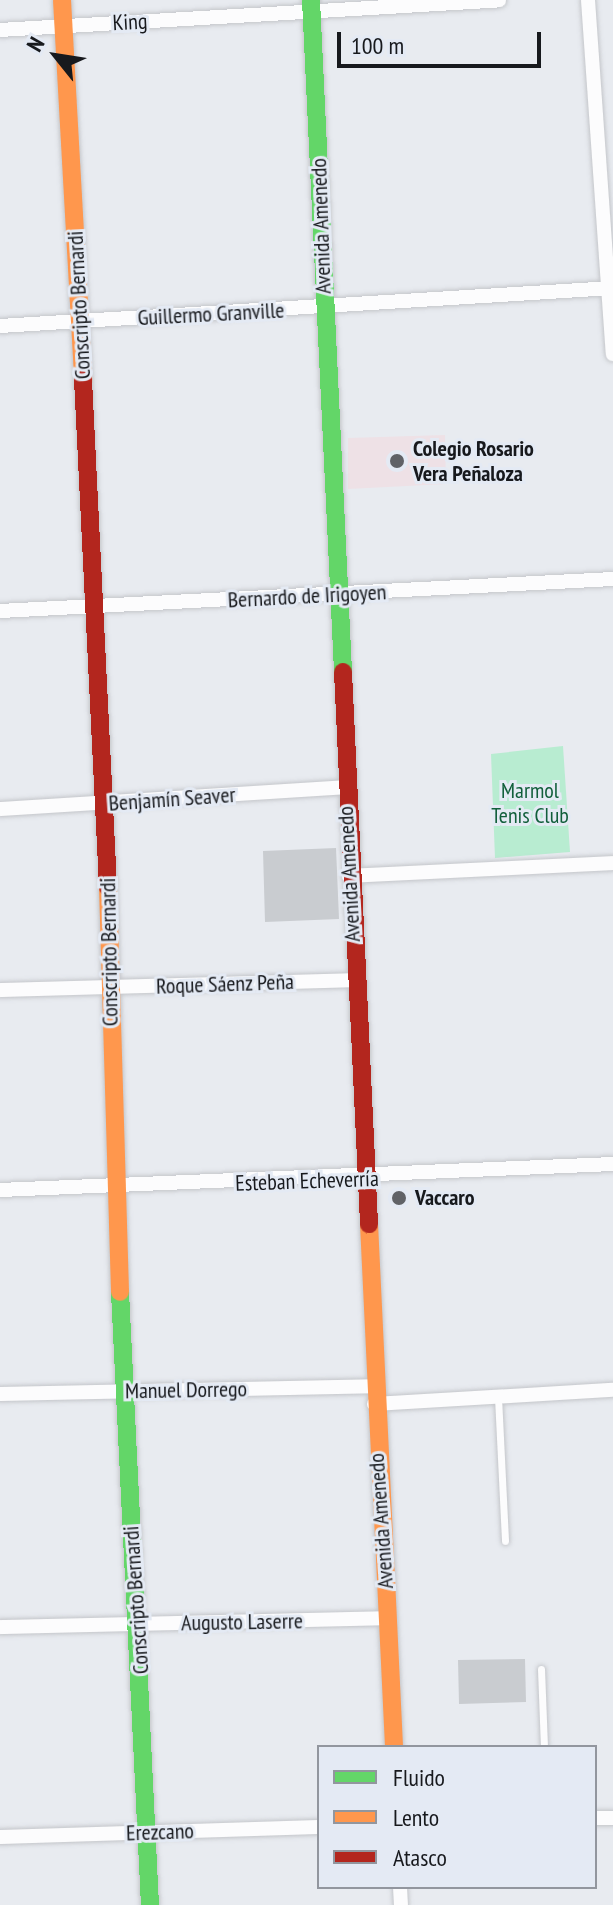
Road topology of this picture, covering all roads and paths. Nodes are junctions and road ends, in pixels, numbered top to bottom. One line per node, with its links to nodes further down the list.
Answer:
1 (62, 0): 5 (street, Conscripto Bernardi)
2 (499, 0): 4 (street, King)
3 (588, 0): 7 (street)
4 (311, 6): 5 (street, King); 8 (street, Avenida Amenedo)
5 (63, 26): 6 (street, King); 9 (street, Conscripto Bernardi)
6 (0, 30)
7 (611, 288): 8 (street, Guillermo Granville); 11 (street)
8 (324, 308): 9 (street, Guillermo Granville); 13 (street, Avenida Amenedo)
9 (80, 321): 10 (street, Guillermo Granville); 14 (street, Conscripto Bernardi)
10 (0, 326)
11 (613, 354)
12 (613, 579): 13 (street, Bernardo de Irigoyen)
13 (337, 596): 14 (street, Bernardo de Irigoyen); 16 (street, Avenida Amenedo)
14 (96, 605): 15 (street, Bernardo de Irigoyen); 17 (street, Conscripto Bernardi)
15 (0, 611)
16 (345, 787): 17 (street, Benjamín Seaver); 20 (street, Avenida Amenedo)
17 (106, 803): 18 (street, Benjamín Seaver); 22 (street, Conscripto Bernardi)
18 (0, 809)
19 (613, 863): 20 (street)
20 (349, 876): 21 (street, Avenida Amenedo)
21 (353, 980): 22 (street, Roque Sáenz Peña); 25 (street, Avenida Amenedo)
22 (109, 987): 23 (street, Roque Sáenz Peña); 26 (street, Conscripto Bernardi)
23 (0, 990)
24 (613, 1164): 25 (street, Esteban Echeverría)
25 (363, 1180): 26 (street, Esteban Echeverría); 31 (street, Avenida Amenedo)
26 (115, 1186): 27 (street, Esteban Echeverría); 29 (street, Conscripto Bernardi)
27 (0, 1190)
28 (613, 1390): 32 (street, Manuel Dorrego)
29 (123, 1392): 30 (street, Manuel Dorrego); 31 (street, Manuel Dorrego); 35 (street, Conscripto Bernardi)
30 (0, 1394)
31 (373, 1395): 32 (street, Manuel Dorrego); 34 (street, Avenida Amenedo)
32 (498, 1395): 33 (lane)
33 (505, 1541)
34 (387, 1618): 35 (street, Augusto Laserre); 38 (street, Avenida Amenedo)
35 (137, 1624): 36 (street, Augusto Laserre); 41 (street, Conscripto Bernardi)
36 (0, 1627)
37 (541, 1669): 39 (lane)
38 (394, 1745)
39 (544, 1745)
40 (317, 1827): 41 (street, Erezcano)
41 (150, 1832): 42 (street, Erezcano); 43 (street, Conscripto Bernardi)
42 (0, 1837)
43 (150, 1905)

